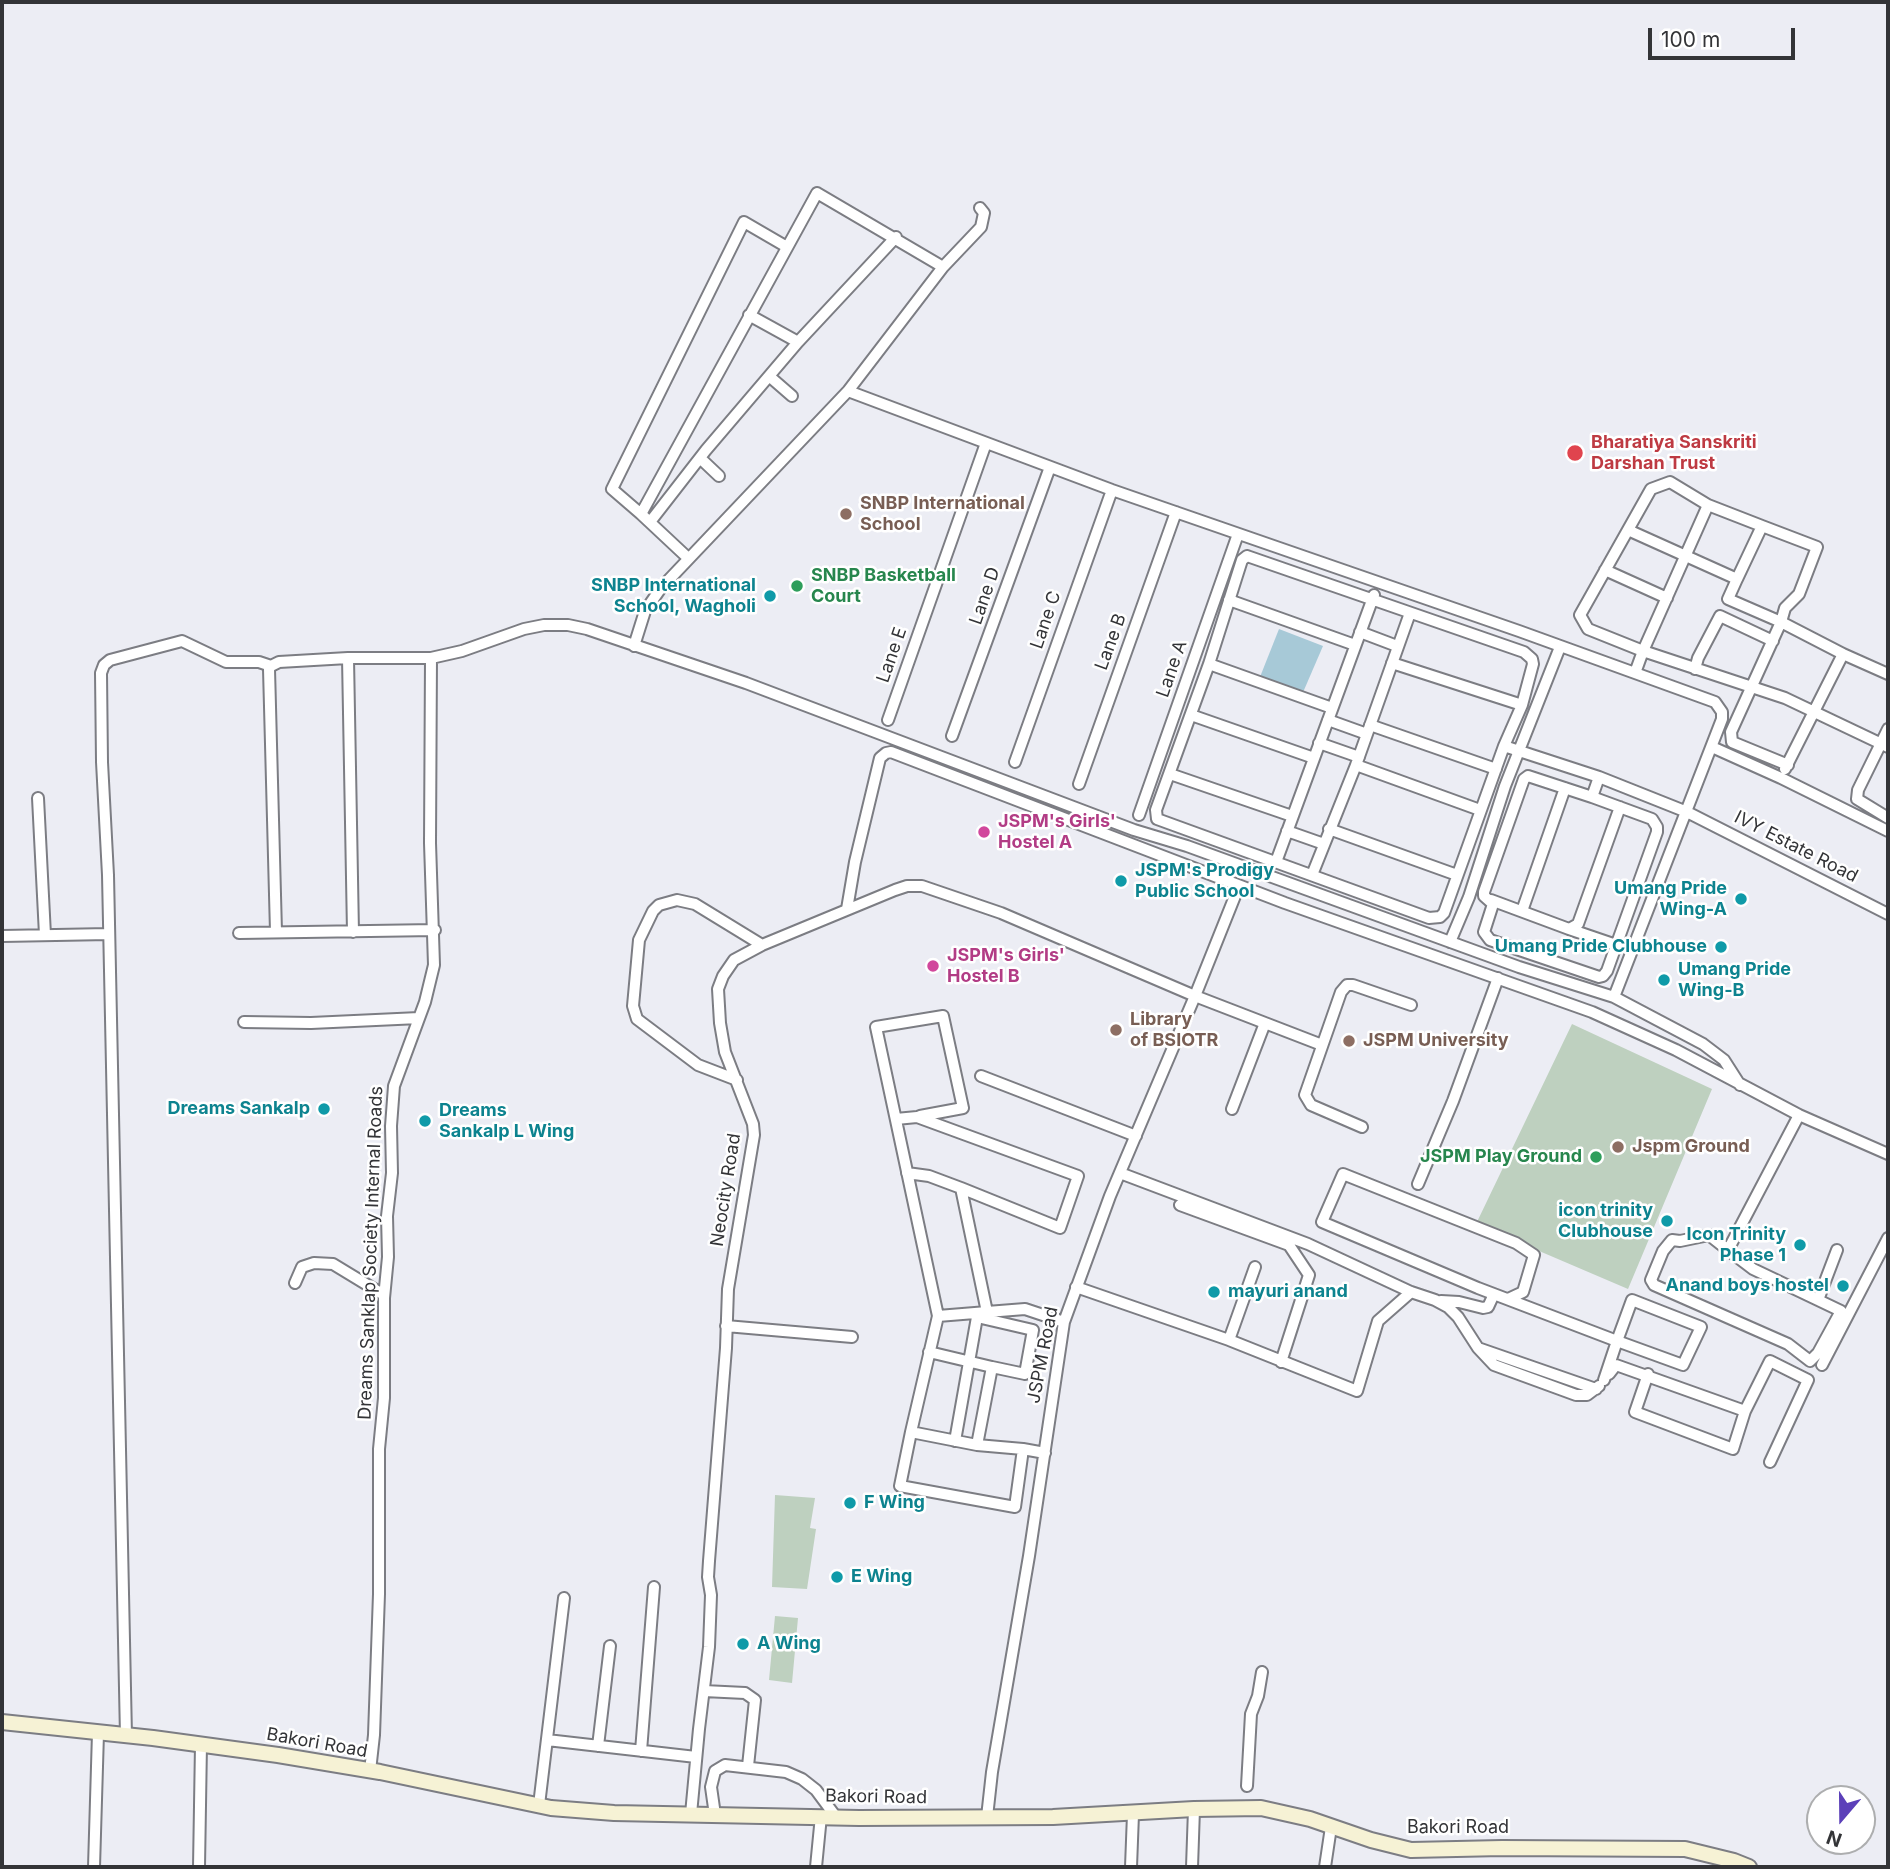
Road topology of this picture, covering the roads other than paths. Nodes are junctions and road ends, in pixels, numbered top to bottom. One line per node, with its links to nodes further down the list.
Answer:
1 (980, 208): 4 (street)
2 (896, 237): 3 (street); 4 (street); 6 (street)
3 (787, 247): 5 (street); 17 (street)
4 (943, 267): 8 (street)
5 (749, 316): 6 (street); 17 (street)
6 (798, 342): 7 (street)
7 (769, 376): 9 (street); 11 (street)
8 (848, 391): 10 (street); 23 (street)
9 (792, 396)
10 (986, 443): 12 (street); 55 (street, Lane E)
11 (700, 458): 13 (street); 18 (street)
12 (1050, 467): 14 (street); 59 (street, Lane D)
13 (719, 476)
14 (1112, 490): 16 (street); 67 (street, Lane C)
15 (1708, 505): 19 (street); 20 (street); 22 (street)
16 (1176, 512): 21 (street); 73 (street, Lane B)
17 (641, 513): 18 (street)
18 (650, 523): 23 (street)
19 (1762, 526): 25 (street); 33 (street)
20 (1628, 530): 22 (street); 24 (street)
21 (1238, 534): 26 (street); 80 (street, Lane A)
22 (1685, 556): 25 (street); 27 (street)
23 (688, 558): 37 (street)
24 (1605, 570): 27 (street); 40 (street)
25 (1737, 579): 29 (street)
26 (1378, 582): 28 (street); 39 (street)
27 (1667, 598): 40 (street)
28 (1372, 599): 30 (street); 31 (street); 34 (street)
29 (1728, 599): 32 (street); 33 (street)
30 (1229, 600): 36 (street); 45 (street)
31 (1410, 613): 38 (street); 51 (street)
32 (1720, 616): 35 (street); 47 (street)
33 (1781, 621): 35 (street); 41 (street)
34 (1360, 632): 36 (street); 38 (street)
35 (1773, 641): 50 (street)
36 (1355, 645): 52 (street)
37 (634, 646): 43 (street); 93 (street)
38 (1397, 646): 44 (street)
39 (1560, 647): 48 (street); 64 (street)
40 (1643, 651): 47 (street); 48 (street)
41 (1843, 654): 49 (street); 53 (street)
42 (348, 658): 43 (street); 46 (street); 102 (street)
43 (431, 658): 100 (street, Dreams Sanklap Society Internal Roads)
44 (1392, 663): 51 (street); 58 (street)
45 (1209, 664): 52 (street); 54 (street)
46 (271, 666): 101 (street); 104 (street)
47 (1695, 669): 50 (street)
48 (1635, 673): 63 (street)
49 (1888, 674)
50 (1750, 686): 53 (street); 68 (street)
51 (1522, 705): 62 (street)
52 (1332, 708): 56 (street)
53 (1814, 711): 61 (street); 68 (street)
54 (1191, 715): 65 (street); 70 (street)
55 (888, 720)
56 (1328, 720): 58 (street); 60 (street)
57 (1888, 729): 61 (street)
58 (1368, 730): 66 (street); 69 (street)
59 (952, 736)
60 (1319, 743): 65 (street); 66 (street)
61 (1885, 745): 82 (street)
62 (1504, 746): 64 (street, IVY Estate Road); 69 (street)
63 (1712, 747): 72 (street); 79 (street)
64 (1519, 751): 71 (street, IVY Estate Road); 88 (street)
65 (1314, 758): 81 (street)
66 (1357, 761): 78 (street); 83 (street)
67 (1015, 762)
68 (1788, 765): 72 (street)
69 (1496, 769): 78 (street)
70 (1170, 774): 81 (street); 89 (street)
71 (1600, 778): 75 (street); 79 (street, IVY Estate Road)
72 (1781, 778): 85 (street)
73 (1079, 784)
74 (1565, 788): 75 (street); 95 (street); 97 (street)
75 (1592, 797): 77 (street)
76 (38, 798): 105 (street)
77 (1620, 807): 99 (street); 109 (street)
78 (1480, 810): 87 (street)
79 (1687, 813): 98 (street, IVY Estate Road); 112 (street)
80 (1139, 815)
81 (1292, 816): 84 (street)
82 (1888, 818)
83 (1329, 829): 86 (street); 92 (street)
84 (1287, 831): 86 (street); 89 (street)
85 (1888, 831)
86 (1324, 844): 91 (street)
87 (1468, 844): 88 (street); 92 (street)
88 (1484, 849): 107 (street)
89 (1276, 862): 90 (street)
90 (1295, 869): 91 (street); 93 (street)
91 (1312, 875): 92 (street)
92 (1457, 875)
93 (1289, 884): 107 (street)
94 (1239, 886): 96 (street); 110 (street); 111 (street, JSPM Road)
95 (1492, 900): 97 (street); 109 (street)
96 (847, 909): 108 (street, Neocity Road); 111 (street, Neocity Road)
97 (1521, 911): 99 (street)
98 (1888, 914)
99 (1569, 929): 109 (street)
100 (435, 930): 102 (street); 114 (street, Dreams Sanklap Society Internal Roads)
101 (276, 932): 102 (street); 103 (street)
102 (353, 932)
103 (239, 933)
104 (109, 934): 105 (street); 173 (street)
105 (45, 935): 106 (street)
106 (2, 936)
107 (1450, 942): 112 (street)
108 (762, 945): 119 (street, Neocity Road); 119 (street)
109 (1616, 945)
110 (1498, 978): 120 (street); 130 (street)
111 (1195, 996): 116 (street, Neocity Road); 126 (street, JSPM Road)
112 (1614, 997): 120 (street)
113 (1411, 1005): 117 (street)
114 (419, 1018): 115 (street); 141 (street, Dreams Sanklap Society Internal Roads)
115 (244, 1022)
116 (1265, 1023): 117 (street, Neocity Road); 121 (street)
117 (1322, 1045): 125 (street)
118 (981, 1076): 126 (street)
119 (737, 1080): 148 (street, Neocity Road)
120 (1741, 1085): 122 (street)
121 (1232, 1109)
122 (1799, 1115): 127 (street); 134 (street)
123 (917, 1116): 124 (street); 124 (street); 131 (street)
124 (896, 1119): 128 (street)
125 (1362, 1127)
126 (1136, 1136): 129 (street, JSPM Road)
127 (1888, 1154)
128 (906, 1173): 131 (street); 146 (street)
129 (1120, 1173): 138 (street, JSPM Road); 139 (street)
130 (1418, 1184)
131 (961, 1188): 145 (street)
132 (1180, 1205): 154 (street)
133 (1888, 1238): 155 (street)
134 (1728, 1250): 144 (street); 144 (street)
135 (1837, 1250): 144 (street)
136 (1255, 1267): 150 (street)
137 (295, 1283): 141 (street)
138 (1076, 1287): 147 (street, JSPM Road); 150 (street)
139 (1411, 1292): 143 (street); 154 (street)
140 (1494, 1294): 142 (street); 142 (street); 143 (street)
141 (384, 1295): 180 (street, Dreams Sanklap Society Internal Roads)
142 (1508, 1298): 151 (street)
143 (1435, 1300): 158 (street)
144 (1818, 1300)
145 (981, 1314): 146 (street); 147 (street); 153 (street); 156 (street)
146 (938, 1316): 152 (street)
147 (1064, 1322): 164 (street, JSPM Road)
148 (726, 1326): 149 (street); 170 (street, Neocity Road)
149 (852, 1337)
150 (1229, 1340): 154 (street)
151 (1616, 1341): 151 (street); 158 (street)
152 (929, 1352): 153 (street); 160 (street)
153 (969, 1361): 156 (street); 161 (street)
154 (1281, 1362)
155 (1822, 1365)
156 (992, 1367): 162 (street)
157 (1648, 1374): 158 (street); 159 (street); 159 (street)
158 (1600, 1384)
159 (1745, 1411): 165 (street)
160 (911, 1432): 161 (street); 163 (street)
161 (955, 1441): 162 (street)
162 (977, 1445): 163 (street)
163 (1023, 1449): 164 (street)
164 (1045, 1453): 188 (street, JSPM Road)
165 (1770, 1462)
166 (654, 1587): 177 (street)
167 (564, 1598): 174 (street)
168 (610, 1646): 176 (street)
169 (1262, 1672): 181 (street)
170 (704, 1690): 178 (street, Neocity Road); 179 (street)
171 (2, 1722): 172 (street, Bakori Road)
172 (102, 1733): 173 (street, Bakori Road); 190 (street); 191 (street)
173 (126, 1735): 175 (street, Bakori Road)
174 (547, 1740): 176 (street); 182 (street)
175 (201, 1744): 180 (street, Bakori Road); 192 (street)
176 (598, 1746): 177 (street)
177 (641, 1751): 178 (street)
178 (696, 1757): 184 (street, Neocity Road)
179 (748, 1766): 186 (street); 187 (street)
180 (370, 1771): 182 (street, Bakori Road)
181 (1247, 1786)
182 (539, 1805): 184 (street, Bakori Road)
183 (1194, 1809): 185 (street, Bakori Road); 189 (street, Bakori Road); 195 (street)
184 (691, 1814): 186 (street, Bakori Road)
185 (1133, 1814): 188 (street, Bakori Road); 194 (street)
186 (715, 1815): 187 (street, Bakori Road)
187 (828, 1816): 188 (street, Bakori Road); 193 (street)
188 (987, 1817)
189 (1331, 1827): 196 (street); 197 (street, Bakori Road)
190 (94, 1867)
191 (101, 1867)
192 (199, 1867)
193 (816, 1867)
194 (1131, 1867)
195 (1192, 1867)
196 (1325, 1867)
197 (1749, 1867)

